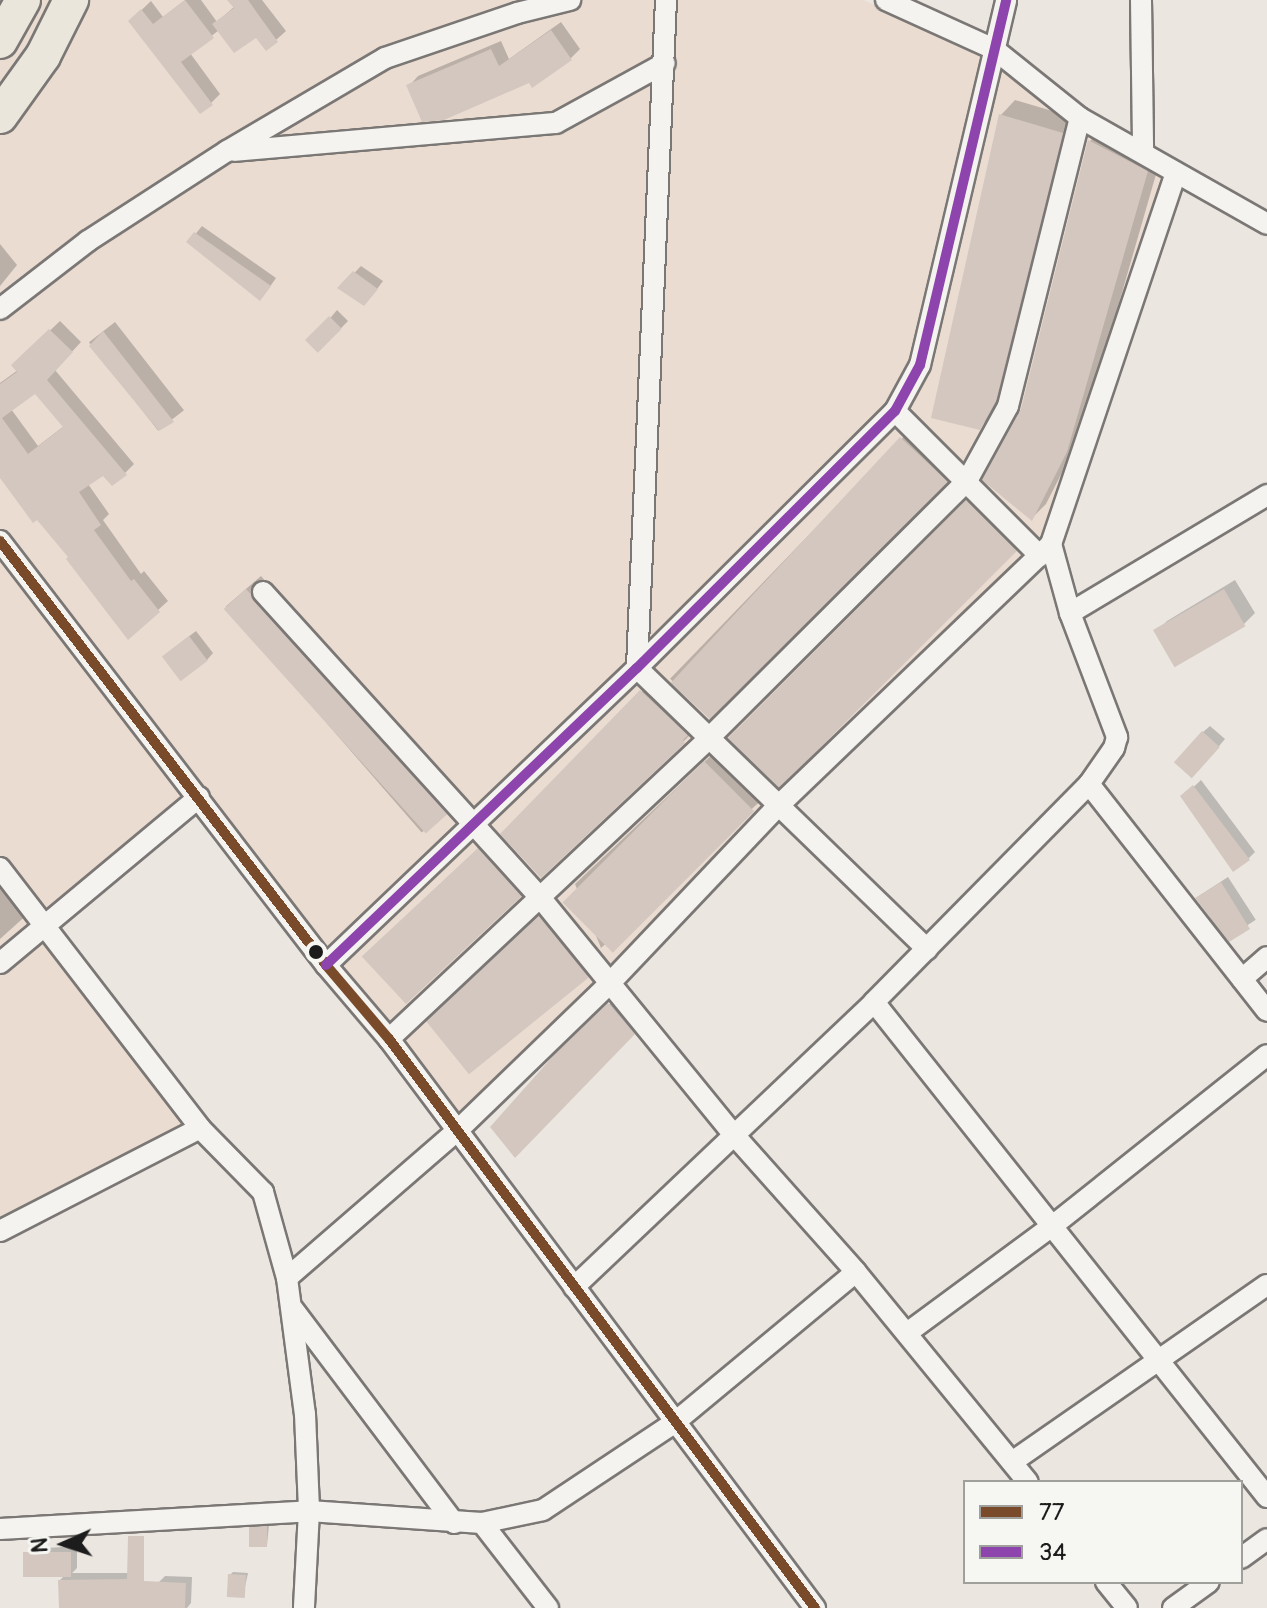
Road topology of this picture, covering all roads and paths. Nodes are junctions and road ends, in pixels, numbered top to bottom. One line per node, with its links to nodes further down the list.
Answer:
1 (23, 0): 8 (highway)
2 (71, 0): 11 (highway)
3 (570, 0): 13 (street)
4 (666, 0): 10 (street)
5 (886, 0): 9 (street)
6 (1006, 0): 9 (street)
7 (1141, 0): 14 (street)
8 (0, 41)
9 (994, 49): 12 (street); 18 (street)
10 (665, 63): 13 (street); 25 (street)
11 (0, 116)
12 (1080, 118): 14 (street); 19 (street)
13 (227, 151): 17 (street)
14 (1143, 152): 15 (street)
15 (1176, 173): 16 (street); 22 (street)
16 (1267, 224)
17 (0, 309)
18 (895, 411): 19 (street); 25 (street)
19 (967, 481): 22 (street); 26 (street)
20 (1267, 495): 24 (street)
21 (0, 541): 28 (street)
22 (1045, 550): 24 (street); 29 (street)
23 (263, 592): 30 (street)
24 (1070, 613): 27 (street)
25 (637, 668): 26 (street); 30 (street)
26 (708, 739): 29 (street); 32 (street)
27 (1089, 784): 34 (street); 38 (street)
28 (199, 797): 33 (street); 37 (street)
29 (777, 807): 34 (street); 39 (street)
30 (475, 824): 32 (street); 37 (street)
31 (0, 868): 33 (street)
32 (539, 896): 39 (street); 42 (street)
33 (47, 926): 36 (street); 44 (street)
34 (927, 949): 40 (street)
35 (1267, 957): 38 (street)
36 (0, 963)
37 (326, 965): 42 (street)
38 (1242, 979): 41 (street)
39 (609, 984): 45 (street); 46 (street)
40 (874, 1002): 46 (street); 47 (street)
41 (1267, 1011)
42 (389, 1039): 45 (street)
43 (1267, 1055): 47 (street)
44 (200, 1128): 48 (street); 50 (street)
45 (458, 1130): 50 (street); 52 (street)
46 (735, 1136): 49 (street); 52 (street)
47 (1051, 1227): 54 (street); 55 (street)
48 (0, 1231)
49 (856, 1272): 54 (street); 56 (street)
50 (287, 1278): 53 (street)
51 (1267, 1285): 55 (street)
52 (574, 1287): 56 (street)
53 (291, 1306): 60 (street); 61 (street)
54 (907, 1333): 57 (street)
55 (1158, 1360): 57 (street); 59 (street)
56 (674, 1423): 62 (street); 70 (street)
57 (1012, 1462): 58 (street)
58 (1026, 1480)
59 (1267, 1497)
60 (309, 1511): 61 (street); 63 (street); 68 (street)
61 (454, 1523): 62 (street)
62 (482, 1523): 69 (street)
63 (0, 1529)
64 (1267, 1539): 65 (street)
65 (1243, 1557)
66 (1108, 1584): 71 (street)
67 (1206, 1584): 72 (street)
68 (304, 1608)
69 (548, 1608)
70 (815, 1608)
71 (1127, 1608)
72 (1173, 1608)

